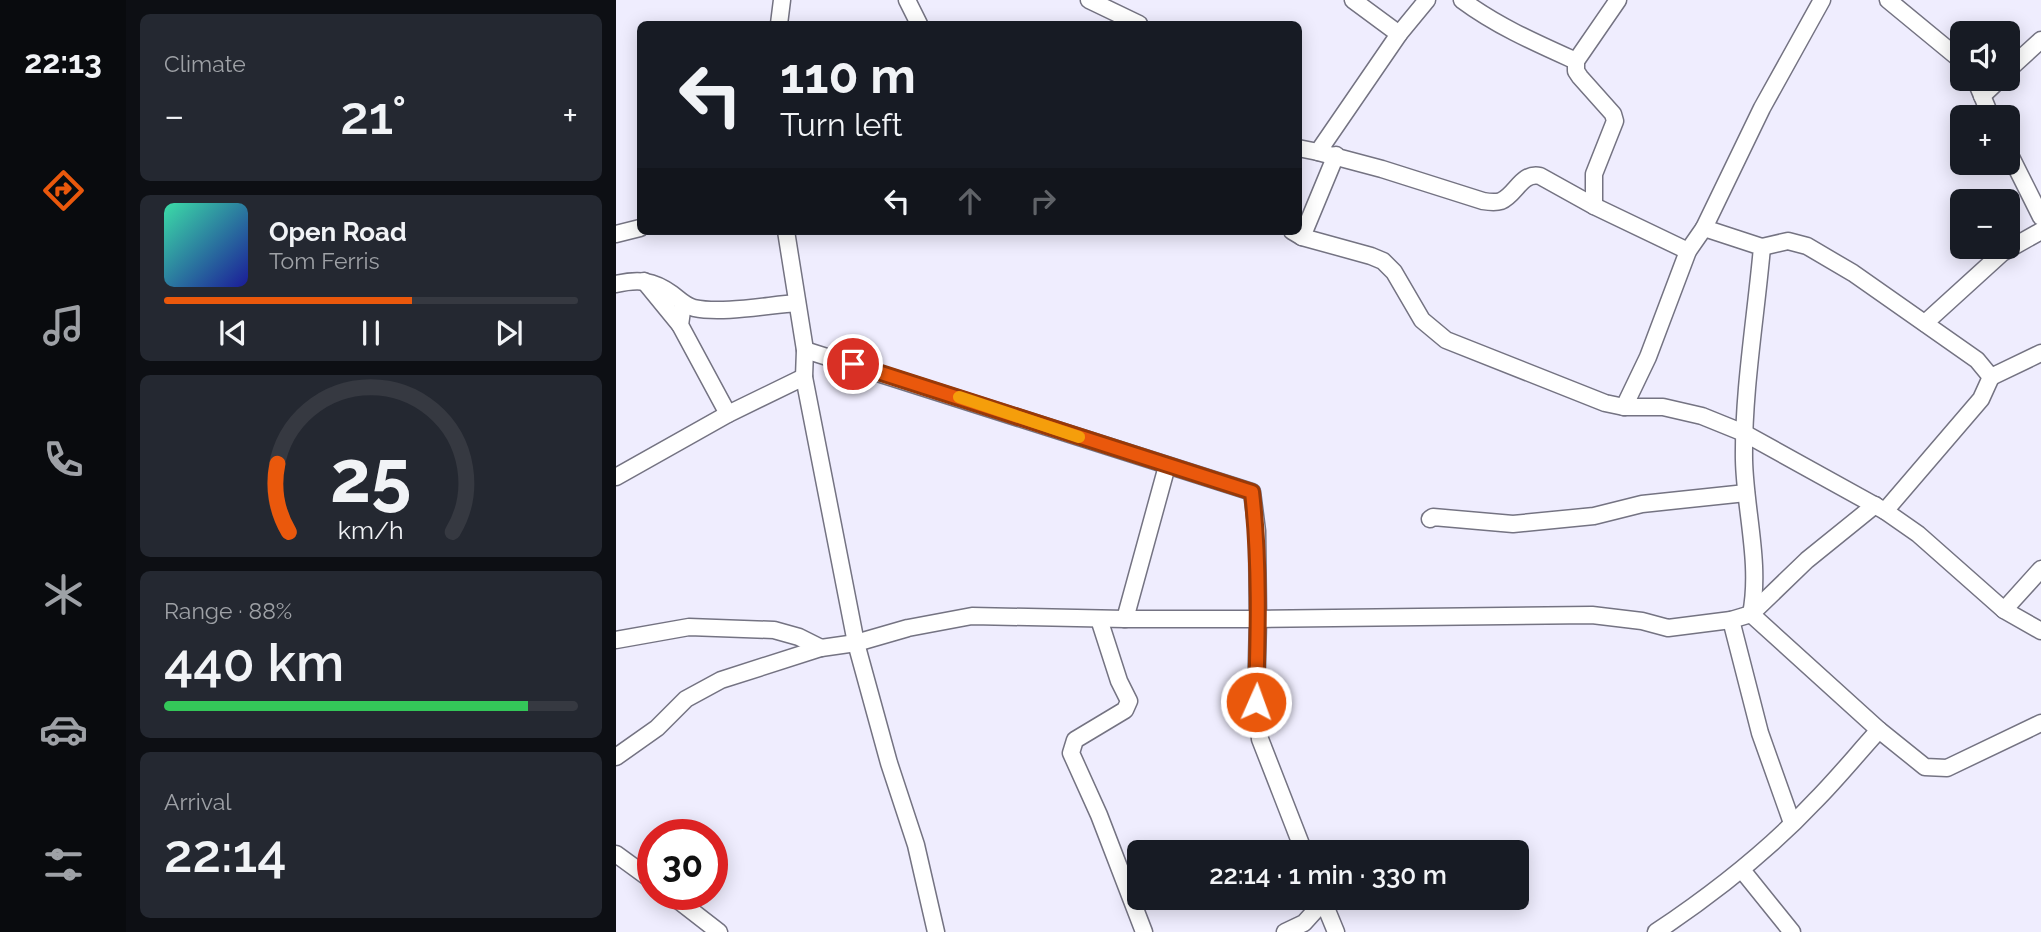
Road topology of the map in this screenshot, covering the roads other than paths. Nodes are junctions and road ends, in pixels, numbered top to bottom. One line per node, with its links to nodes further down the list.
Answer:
1 (782, 0): 10 (street)
2 (907, 0): 11 (street)
3 (1089, 0): 12 (street)
4 (1353, 0): 13 (street)
5 (1427, 0): 13 (street)
6 (1462, 0): 17 (street)
7 (1618, 0): 17 (street)
8 (1822, 0): 31 (street)
9 (1888, 0): 15 (street)
10 (779, 21)
11 (918, 21)
12 (1133, 21)
13 (1399, 34): 23 (street)
14 (2041, 40): 16 (street)
15 (1950, 51)
16 (2020, 59)
17 (1576, 61): 25 (street)
18 (1980, 91): 20 (street)
19 (1987, 91): 20 (street)
20 (1982, 96): 21 (street)
21 (1986, 105)
22 (1302, 149): 23 (street)
23 (1318, 152): 24 (street)
24 (1336, 155): 27 (street); 30 (street)
25 (1594, 174): 27 (street); 28 (street)
26 (2020, 175): 29 (street)
27 (1570, 193): 28 (street)
28 (1594, 206): 38 (street)
29 (2041, 217)
30 (1302, 224)
31 (1704, 228): 37 (street); 38 (street)
32 (637, 229): 34 (street)
33 (2041, 232): 43 (street)
34 (616, 233)
35 (787, 235): 41 (street)
36 (1300, 235): 49 (street)
37 (1762, 247): 43 (street); 51 (street)
38 (1688, 251): 49 (street)
39 (643, 280): 40 (street); 42 (street); 44 (street)
40 (616, 284)
41 (797, 303): 42 (street); 45 (street)
42 (683, 304): 44 (street)
43 (1925, 323): 48 (street)
44 (680, 325): 50 (street)
45 (805, 350): 47 (street); 52 (street)
46 (2041, 353): 48 (street)
47 (804, 377): 50 (street); 66 (street)
48 (1992, 377): 55 (street)
49 (1624, 407): 51 (street)
50 (728, 414): 53 (street)
51 (1744, 433): 54 (street); 55 (street)
52 (1167, 466): 61 (street); 62 (street)
53 (616, 477)
54 (1746, 493): 56 (street); 59 (street)
55 (1880, 508): 58 (street); 59 (street)
56 (1430, 520)
57 (2041, 569): 58 (street)
58 (2004, 610): 64 (street)
59 (1751, 614): 63 (street); 69 (street)
60 (1099, 618): 61 (street); 66 (street); 83 (street)
61 (1125, 619): 62 (street)
62 (1258, 619): 63 (street); 72 (street)
63 (1731, 620): 71 (street)
64 (2041, 631)
65 (616, 640): 67 (street)
66 (856, 643): 67 (street); 82 (street)
67 (821, 648): 70 (street)
68 (2041, 723): 69 (street)
69 (1879, 730): 71 (street)
70 (616, 757)
71 (1792, 823): 75 (street)
72 (1299, 840)
73 (616, 854): 74 (street)
74 (637, 869)
75 (1742, 870): 85 (street); 86 (street)
76 (691, 910): 81 (street)
77 (1315, 910): 79 (street)
78 (1327, 910): 80 (street)
79 (1304, 923): 80 (street); 84 (street)
80 (1334, 927)
81 (719, 932)
82 (936, 932)
83 (1144, 932)
84 (1285, 932)
85 (1656, 932)
86 (1792, 932)

